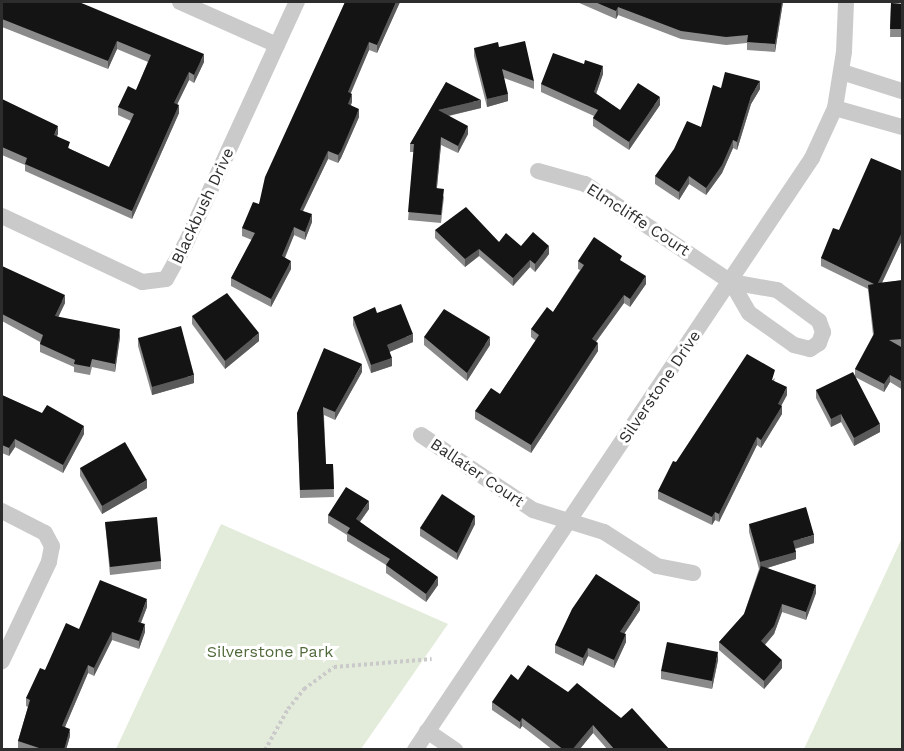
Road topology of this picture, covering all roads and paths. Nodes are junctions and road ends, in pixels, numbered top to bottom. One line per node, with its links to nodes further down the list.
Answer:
1 (180, 2): 4 (street)
2 (297, 2): 4 (street, Blackbush Drive)
3 (846, 2): 5 (street, Silverstone Drive)
4 (277, 45): 10 (street, Blackbush Drive)
5 (842, 72): 6 (street); 7 (street, Silverstone Drive)
6 (903, 91)
7 (835, 108): 8 (street); 11 (street, Silverstone Drive)
8 (903, 127)
9 (538, 171): 11 (street, Elmcliffe Court)
10 (2, 216)
11 (731, 282): 11 (street); 14 (street, Silverstone Drive)
12 (421, 435): 14 (street, Ballater Court)
13 (2, 511): 17 (street)
14 (568, 520): 15 (street, Ballater Court); 18 (street, Silverstone Drive)
15 (693, 573)
16 (432, 659): 19 (path)
17 (2, 661)
18 (427, 731): 20 (street, Silverstone Drive); 21 (street)
19 (265, 750)
20 (415, 750)
21 (455, 750)

